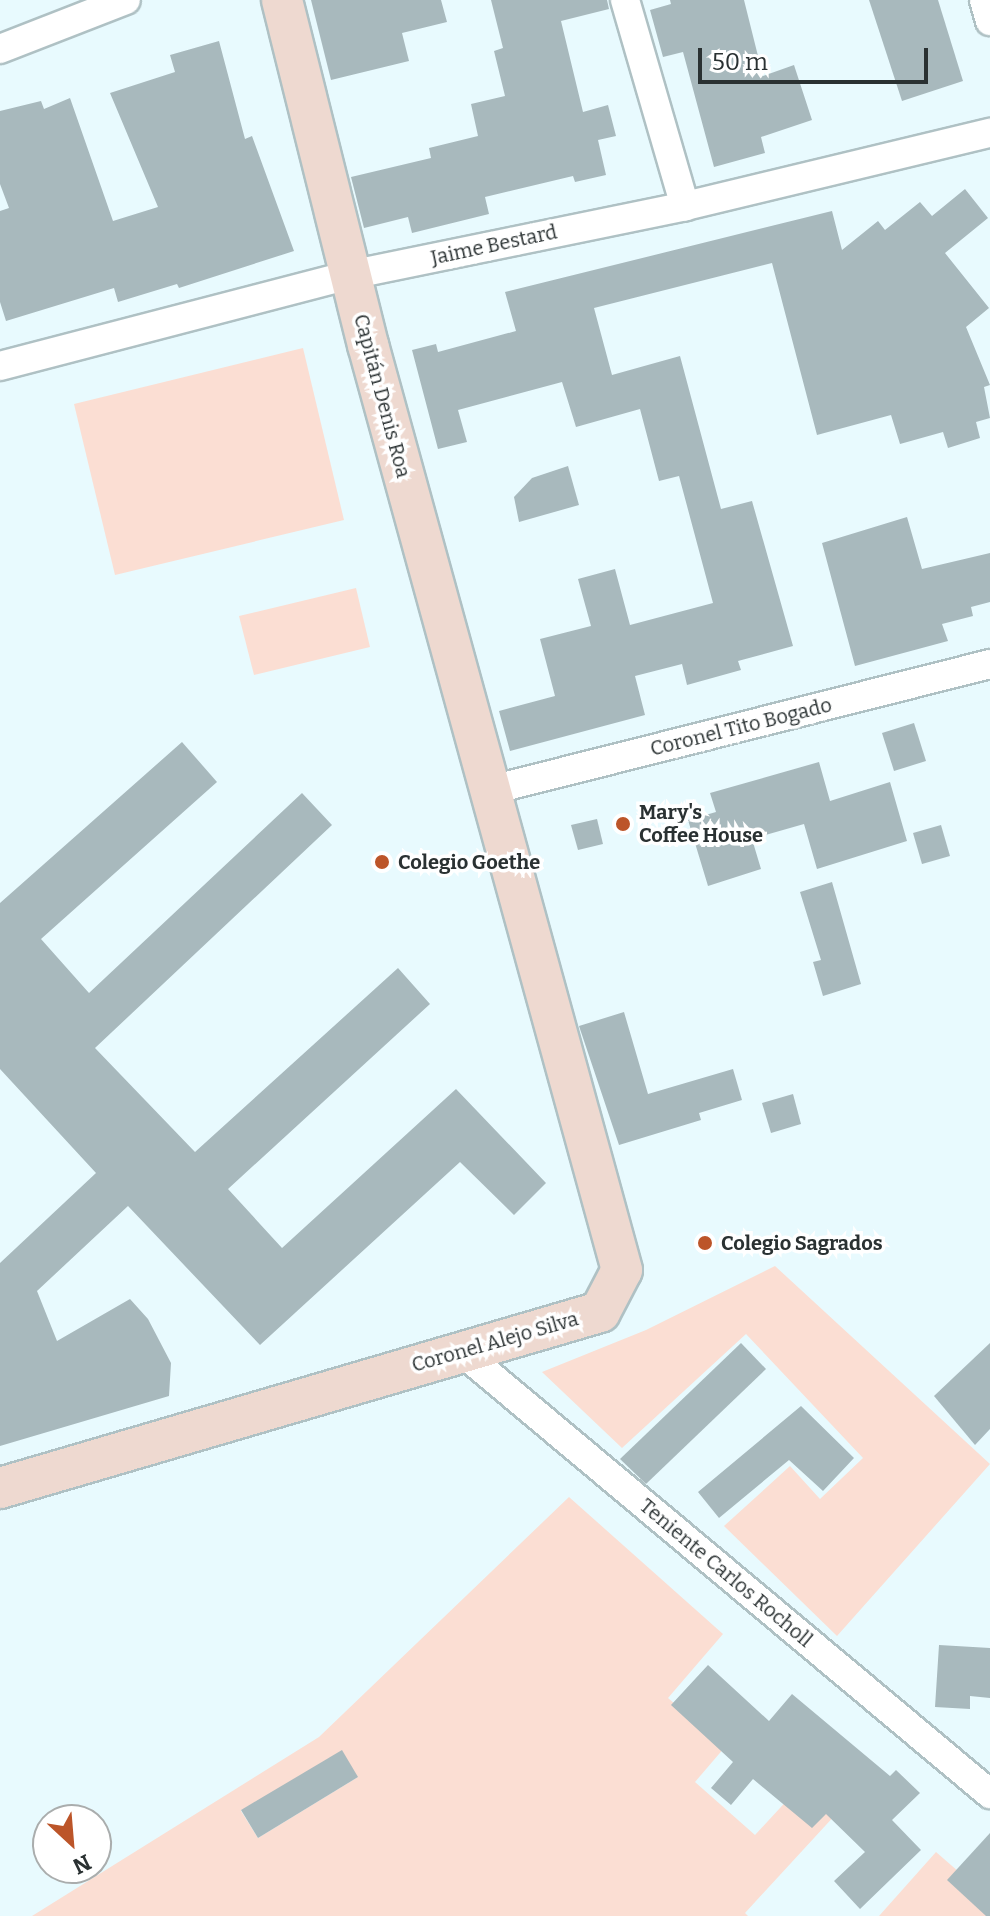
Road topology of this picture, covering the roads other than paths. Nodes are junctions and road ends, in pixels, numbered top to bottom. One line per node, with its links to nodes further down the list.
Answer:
1 (126, 0): 6 (street)
2 (282, 0): 9 (main road, Capitán Denis Roa)
3 (625, 0): 8 (street)
4 (984, 0): 5 (street)
5 (990, 21)
6 (0, 49)
7 (990, 133): 8 (street, Jaime Bestard)
8 (685, 206): 9 (street, Jaime Bestard)
9 (350, 275): 10 (street, Jaime Bestard); 12 (main road, Capitán Denis Roa)
10 (0, 366)
11 (990, 664): 12 (street, Coronel Tito Bogado)
12 (491, 790): 13 (main road, Coronel Alejo Silva)
13 (462, 1352): 14 (main road, Coronel Alejo Silva); 15 (street, Teniente Carlos Rocholl)
14 (2, 1484)
15 (990, 1794)

